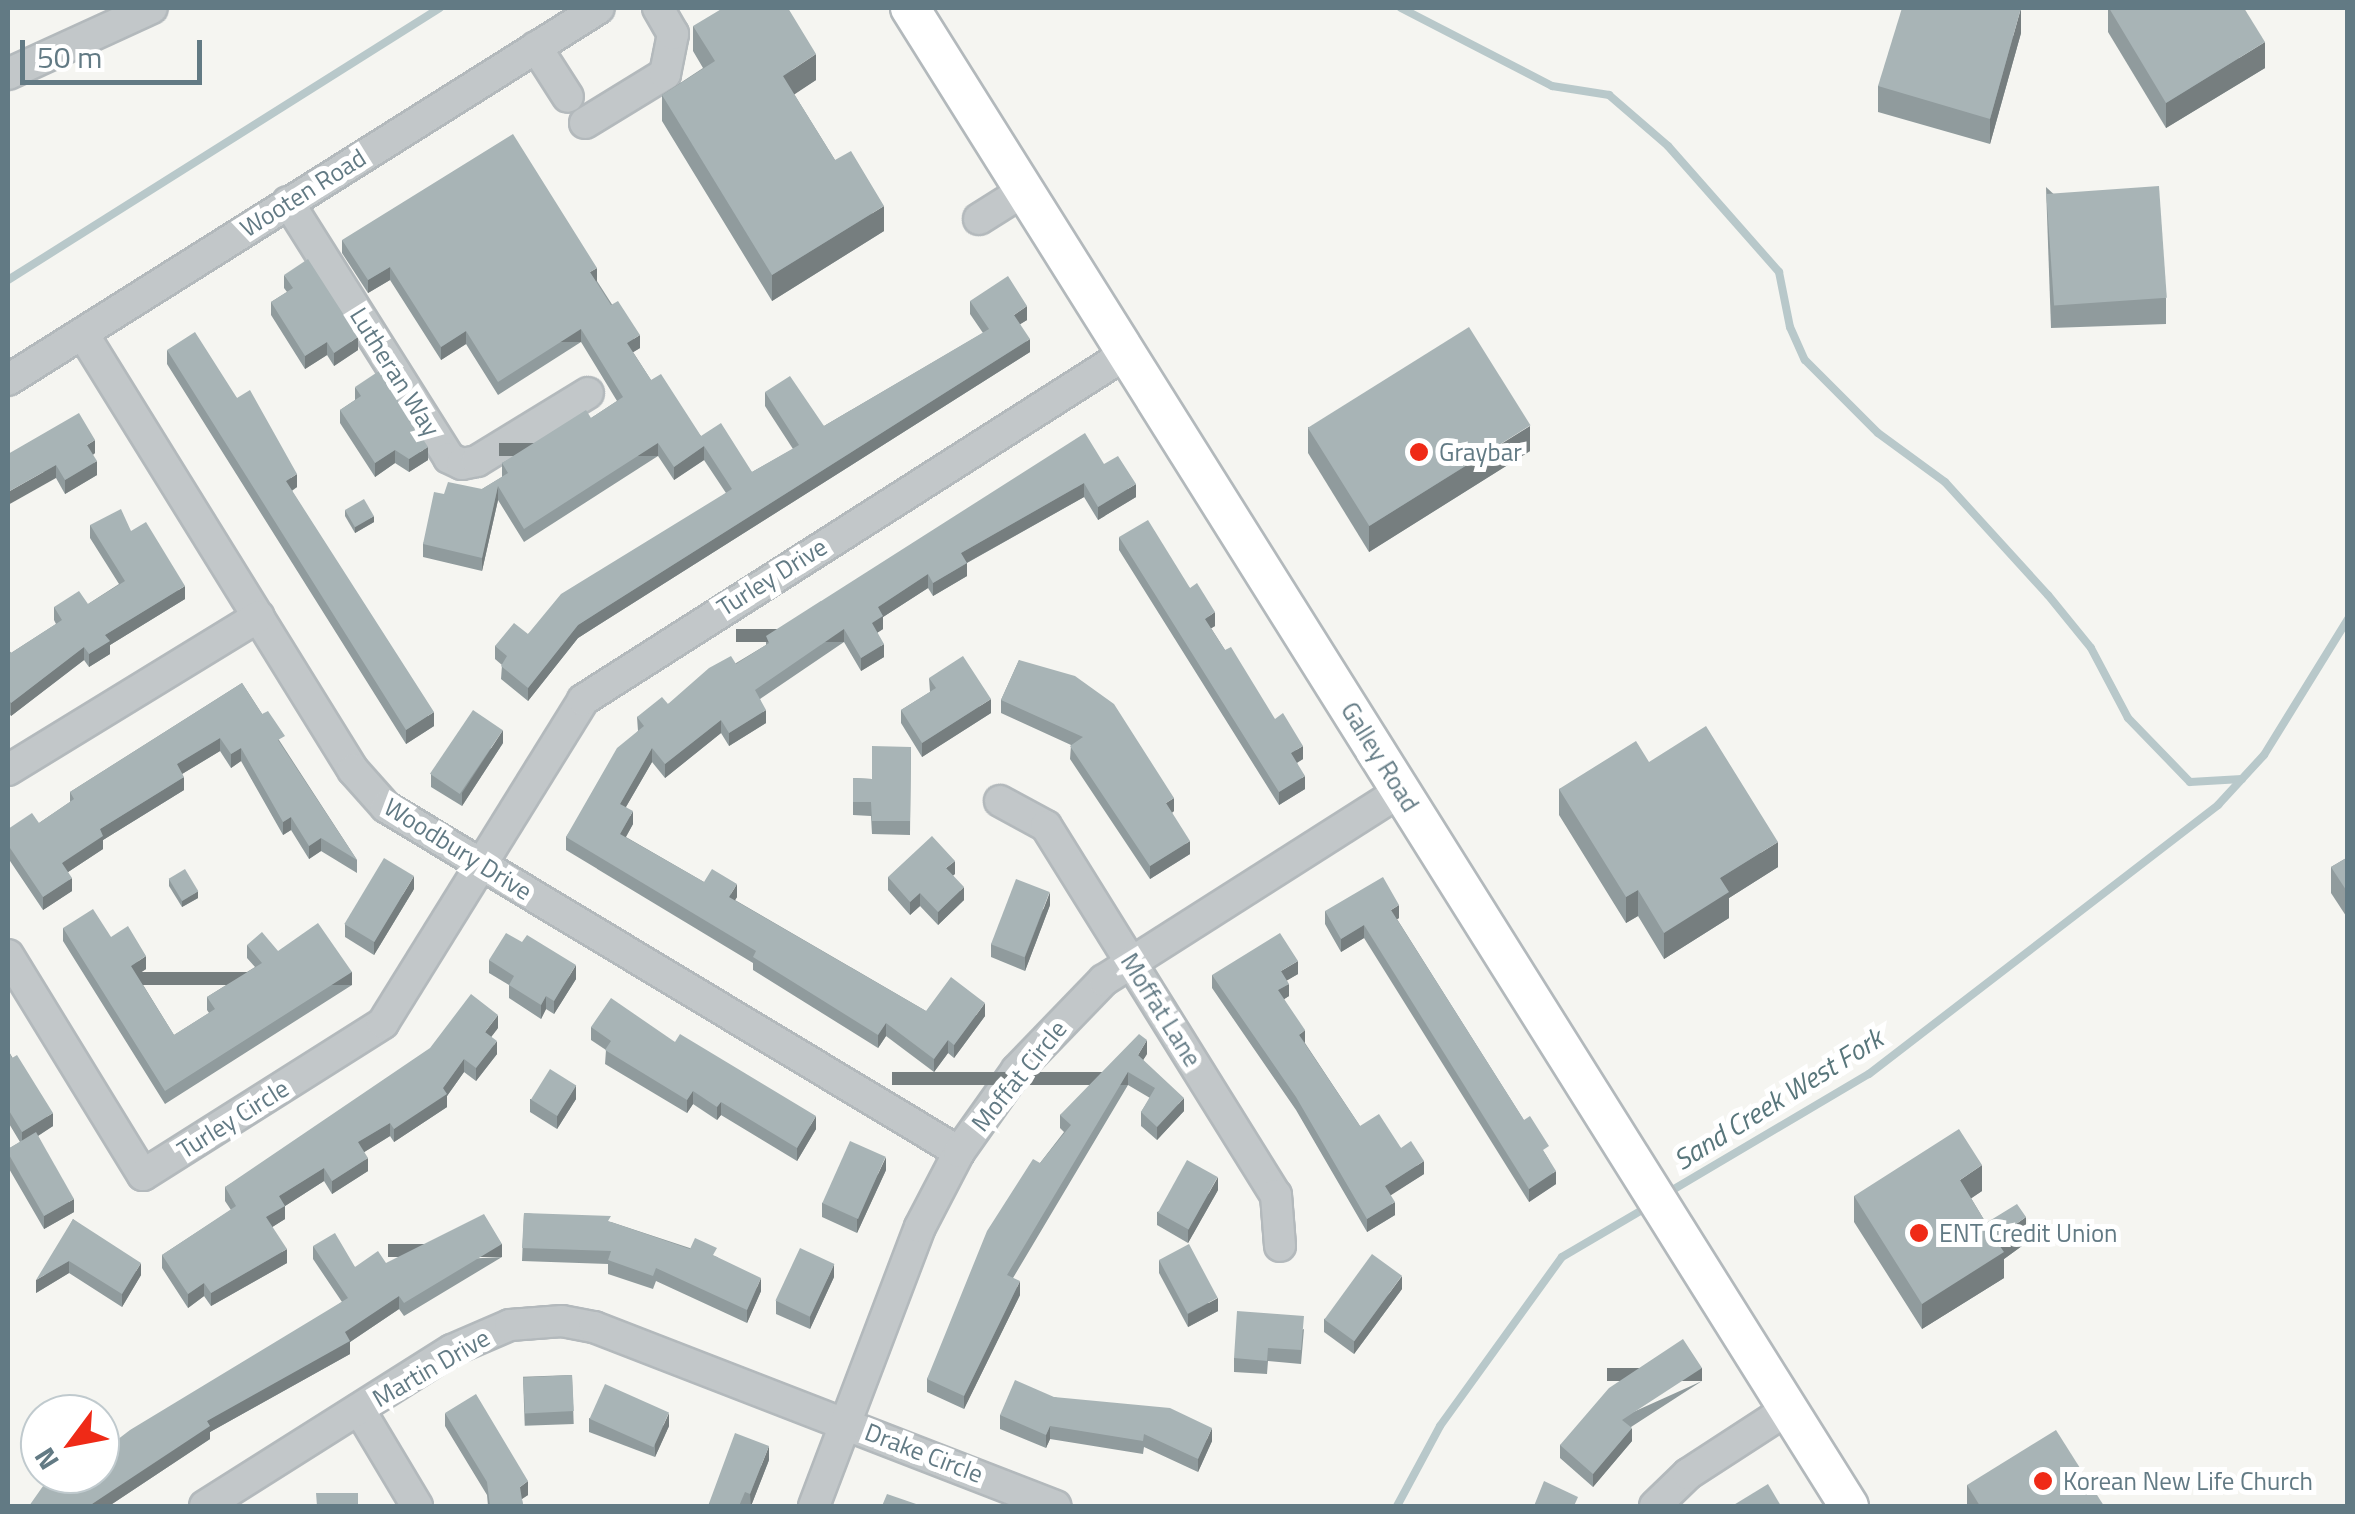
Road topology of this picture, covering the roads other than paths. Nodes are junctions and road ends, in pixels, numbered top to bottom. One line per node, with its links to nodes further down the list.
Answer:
1 (152, 8): 6 (street)
2 (599, 8): 5 (street, Wooten Road)
3 (658, 8): 8 (street)
4 (910, 8): 9 (main road, Galley Road)
5 (536, 47): 7 (street); 10 (street, Wooten Road)
6 (8, 74)
7 (568, 97)
8 (585, 124)
9 (1025, 190): 11 (street); 13 (main road, Galley Road)
10 (288, 202): 12 (street, Wooten Road); 15 (street, Lutheran Way)
11 (979, 219)
12 (83, 334): 14 (street, Wooten Road); 16 (street, Woodbury Drive)
13 (1128, 353): 18 (main road, Galley Road); 20 (street, Turley Drive)
14 (8, 380)
15 (588, 393)
16 (259, 616): 17 (street); 20 (street, Woodbury Drive)
17 (8, 770)
18 (1401, 791): 22 (street, Moffat Circle); 26 (main road, Galley Road)
19 (1000, 802): 22 (street, Moffat Lane)
20 (482, 867): 21 (street, Turley Circle); 23 (street, Woodbury Drive)
21 (8, 955)
22 (1131, 962): 23 (street, Moffat Circle); 24 (street, Moffat Lane)
23 (959, 1152): 27 (street, Moffat Circle)
24 (1280, 1246)
25 (359, 1409): 27 (street, Martin Drive); 28 (street, Martin Drive); 29 (street)
26 (1788, 1409): 32 (street); 33 (main road, Galley Road)
27 (846, 1424): 30 (street, Moffat Circle); 31 (street, Drake Circle)
28 (204, 1506)
29 (418, 1506)
30 (814, 1506)
31 (1056, 1506)
32 (1655, 1506)
33 (1849, 1506)

